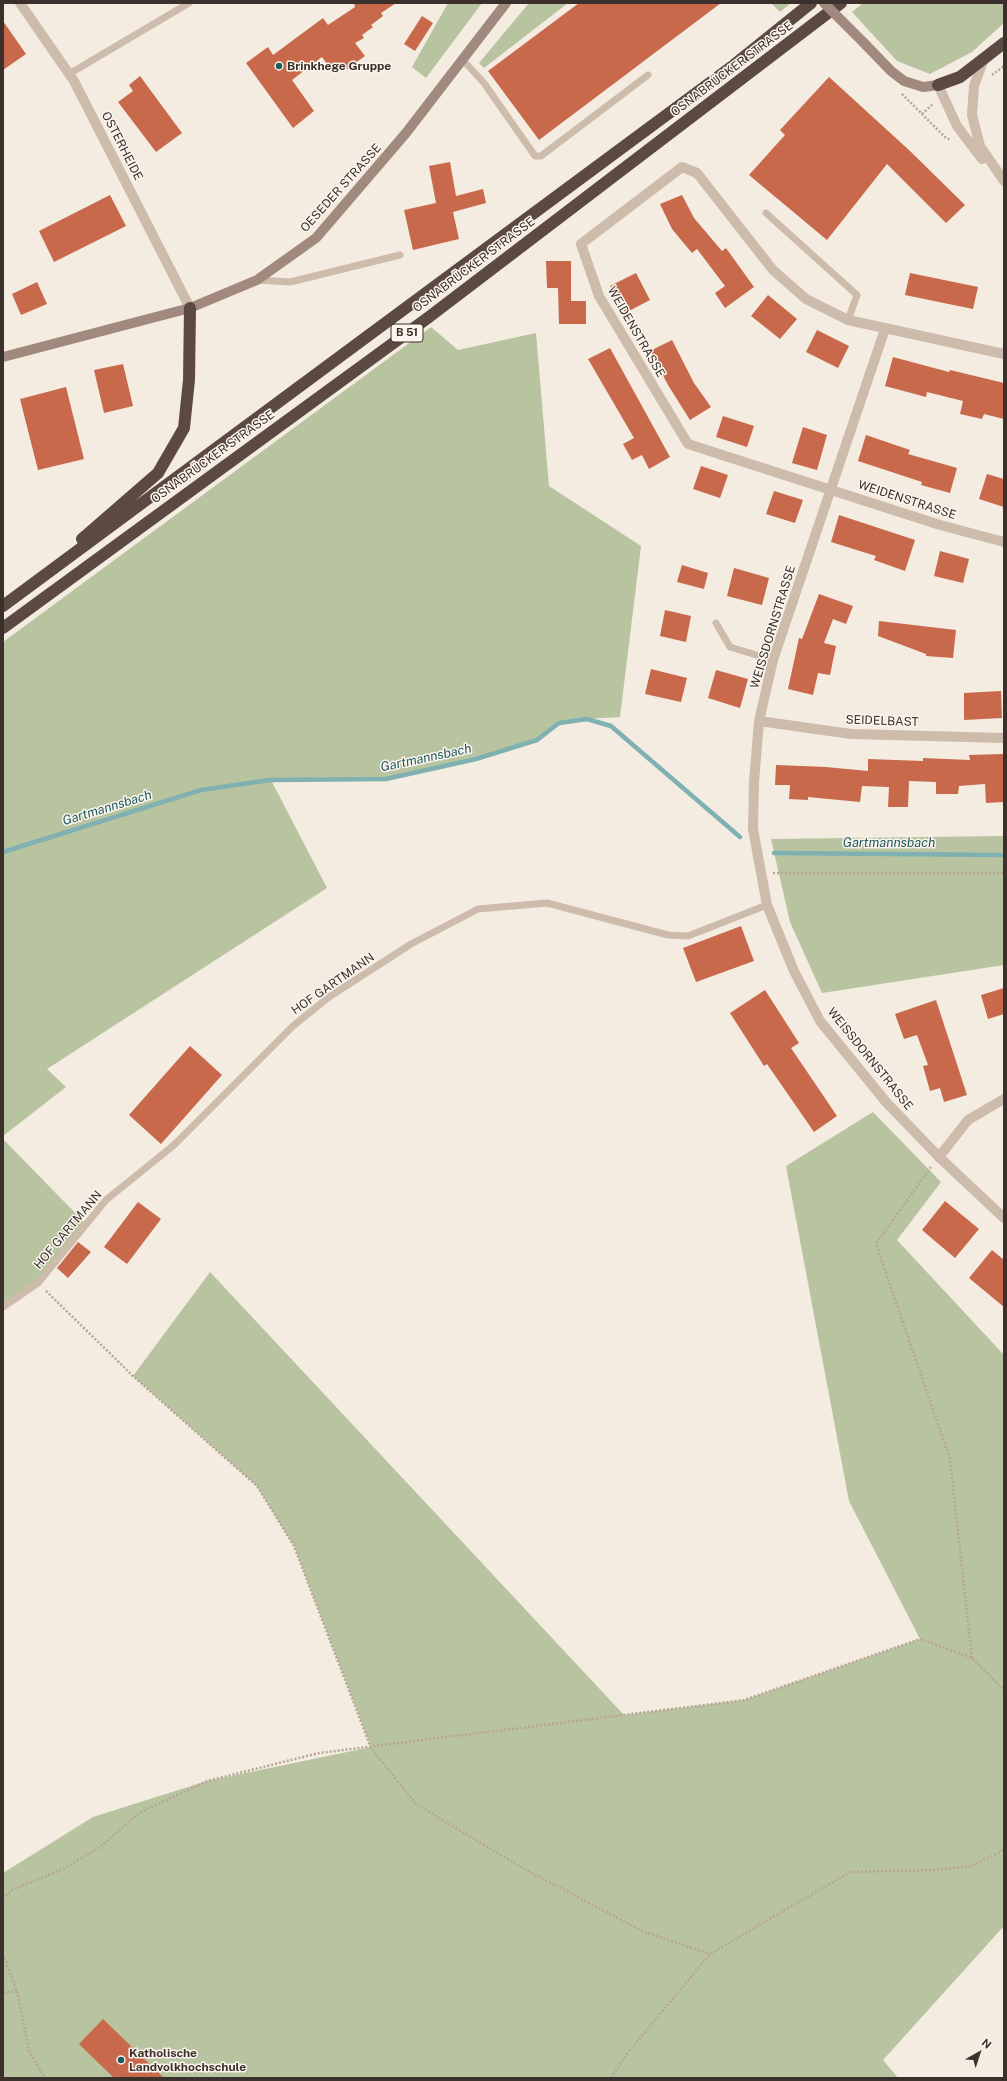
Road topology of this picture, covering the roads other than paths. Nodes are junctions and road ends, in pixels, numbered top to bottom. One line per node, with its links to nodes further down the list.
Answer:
1 (20, 3): 10 (street, OSTERHEIDE)
2 (189, 3): 10 (lane)
3 (506, 3): 8 (street, OESEDER STRASSE)
4 (811, 3): 24 (highway, OSNABRÜCKER STRASSE / B 51)
5 (824, 3): 12 (street, bridge)
6 (841, 3): 26 (highway, OSNABRÜCKER STRASSE / B 51)
7 (1004, 43): 9 (highway)
8 (462, 59): 11 (lane); 16 (street, OESEDER STRASSE)
9 (983, 61): 12 (highway); 13 (street)
10 (69, 74): 17 (street, OSTERHEIDE)
11 (648, 75)
12 (938, 86): 13 (street)
13 (1004, 181)
14 (766, 214): 18 (lane)
15 (400, 255): 16 (lane)
16 (257, 280): 17 (street, OESEDER STRASSE)
17 (190, 308): 21 (street, OESEDER STRASSE); 24 (highway)
18 (848, 320): 19 (street, WEIDENSTRASSE); 22 (street, WEIDENSTRASSE)
19 (885, 329): 20 (street, WEIDENSTRASSE); 22 (street, WEISSDORNSTRASSE)
20 (1004, 354)
21 (3, 356)
22 (832, 489): 23 (street, WEIDENSTRASSE); 27 (street, WEISSDORNSTRASSE)
23 (1004, 542)
24 (8, 603)
25 (716, 624): 27 (lane)
26 (3, 628)
27 (773, 660): 28 (street, WEISSDORNSTRASSE)
28 (759, 721): 29 (street, SEIDELBAST); 30 (street, WEISSDORNSTRASSE)
29 (1004, 738)
30 (767, 905): 32 (street, WEISSDORNSTRASSE); 34 (lane, HOF GARTMANN)
31 (1004, 1099): 32 (street)
32 (939, 1157): 33 (street, WEISSDORNSTRASSE)
33 (1004, 1218)
34 (3, 1307)

